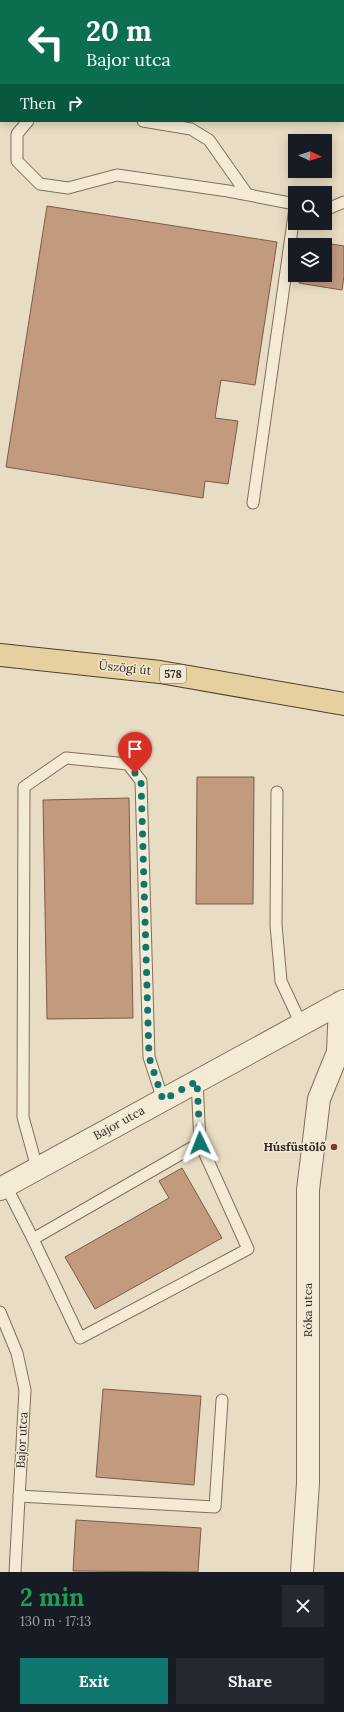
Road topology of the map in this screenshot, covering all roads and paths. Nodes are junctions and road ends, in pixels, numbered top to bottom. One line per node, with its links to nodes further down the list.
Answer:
1 (27, 122): 3 (lane)
2 (149, 122): 3 (lane)
3 (247, 194): 5 (lane)
4 (344, 202): 6 (lane)
5 (288, 203)
6 (332, 207)
7 (292, 230): 8 (lane)
8 (253, 503)
9 (0, 655): 10 (main road, Üszögi út / 578)
10 (344, 704)
11 (277, 792): 13 (lane)
12 (342, 1002): 13 (street, Bajor utca); 24 (street, Róka utca)
13 (301, 1024): 14 (street, Bajor utca)
14 (197, 1081): 15 (street, Bajor utca); 16 (lane)
15 (163, 1100): 17 (street, Bajor utca); 17 (lane)
16 (200, 1143): 19 (lane); 19 (lane)
17 (37, 1168): 18 (street, Bajor utca)
18 (3, 1188): 19 (lane)
19 (33, 1239)
20 (0, 1312): 22 (lane, Bajor utca)
21 (222, 1400): 22 (lane)
22 (19, 1496): 23 (lane, Bajor utca)
23 (15, 1572)
24 (302, 1572)

